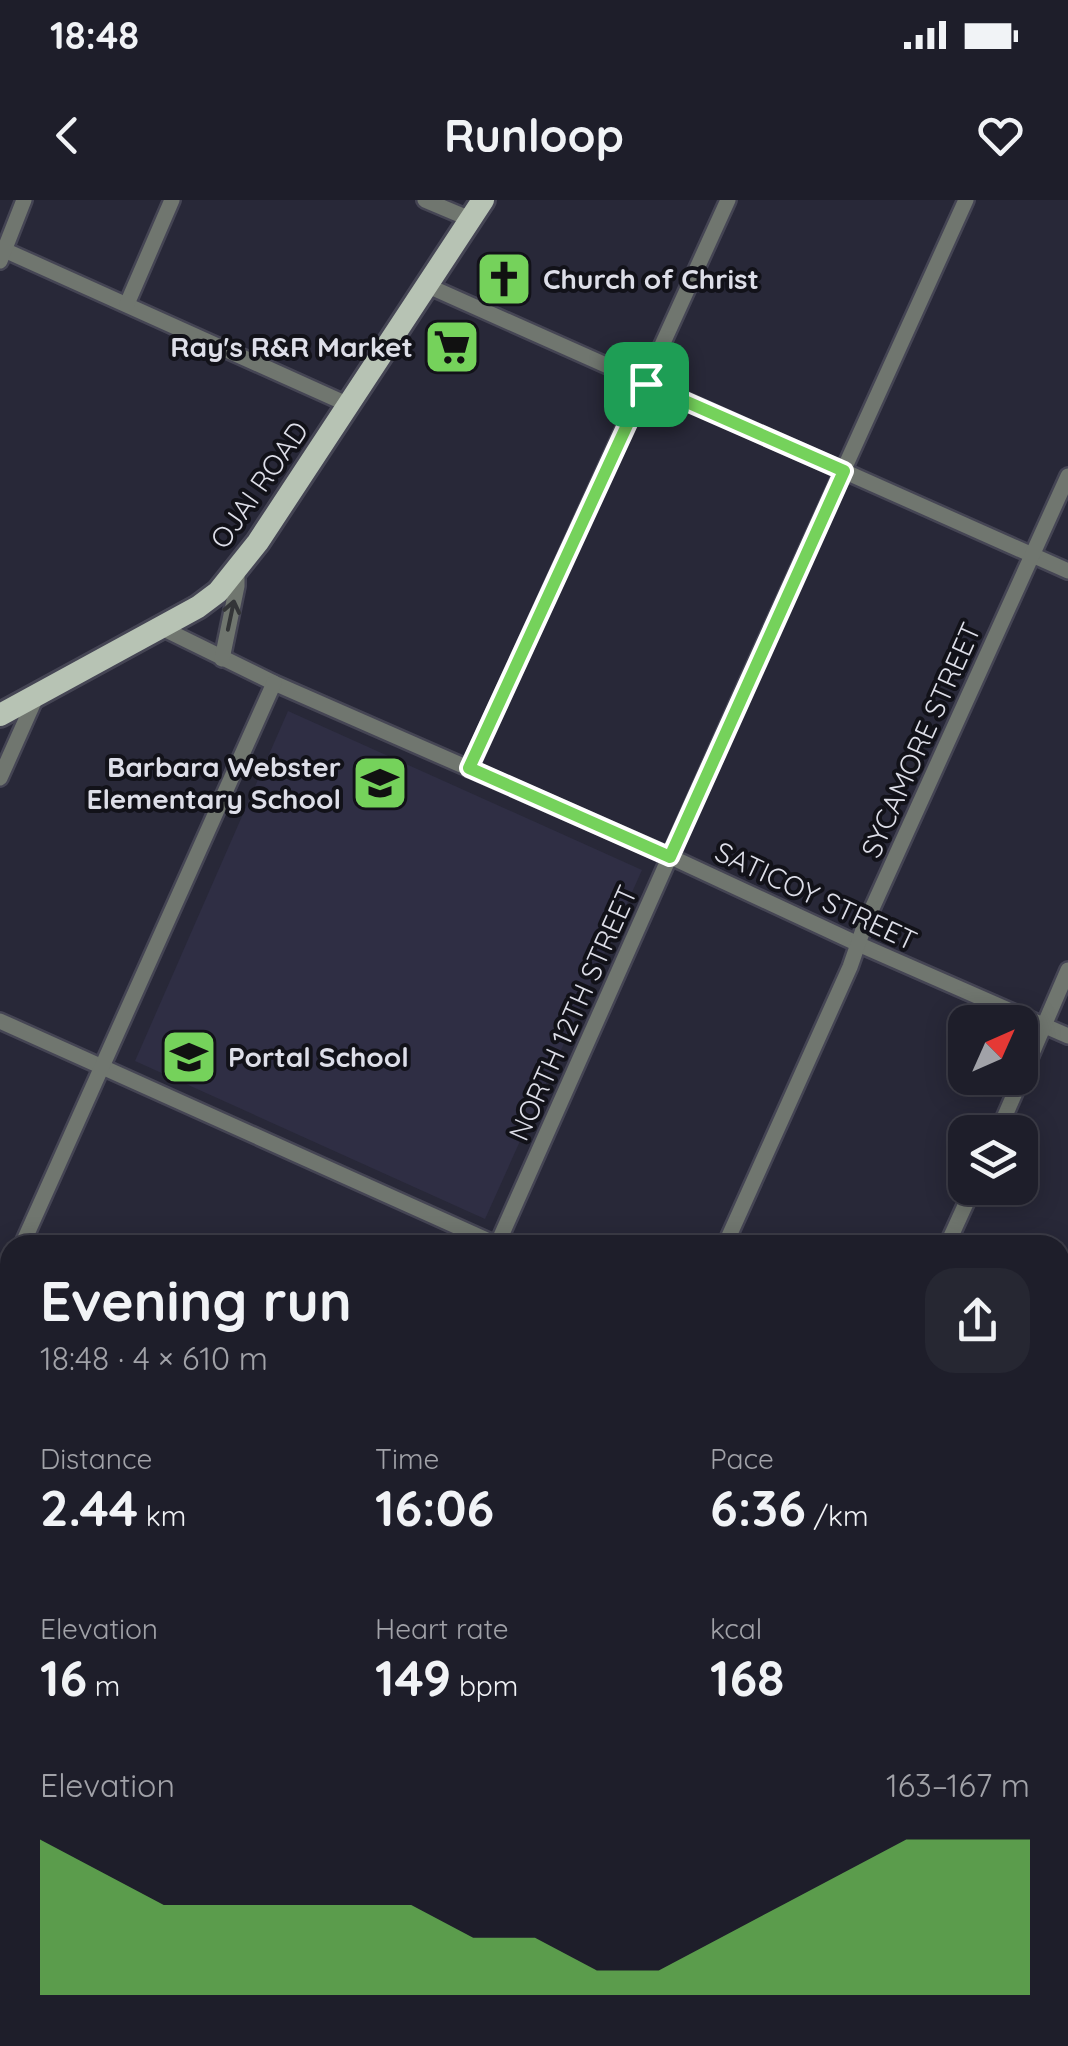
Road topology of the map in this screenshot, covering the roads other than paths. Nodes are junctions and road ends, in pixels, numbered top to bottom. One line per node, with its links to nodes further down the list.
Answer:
1 (24, 200): 7 (street)
2 (172, 200): 9 (street)
3 (426, 200): 6 (street)
4 (728, 200): 10 (street)
5 (966, 200): 12 (street, NORTH 12TH STREET)
6 (476, 210): 8 (main road, OJAI ROAD)
7 (2, 253): 9 (street)
8 (426, 285): 10 (street); 11 (main road, OJAI ROAD)
9 (127, 304): 11 (street)
10 (646, 384): 12 (street); 22 (street)
11 (349, 405): 15 (main road, OJAI ROAD)
12 (844, 471): 14 (street); 24 (street, NORTH 12TH STREET)
13 (1068, 476): 14 (street, SYCAMORE STREET)
14 (1032, 555): 16 (street); 25 (street, SYCAMORE STREET)
15 (237, 570): 17 (main road, OJAI ROAD); 18 (street, one-way to 15)
16 (1068, 571)
17 (162, 628): 18 (street, SATICOY STREET); 20 (main road, OJAI ROAD)
18 (222, 660): 19 (street, SATICOY STREET)
19 (274, 683): 22 (street, SATICOY STREET); 30 (street)
20 (38, 694): 21 (main road, OJAI ROAD); 23 (street)
21 (0, 715)
22 (469, 768): 24 (street, SATICOY STREET)
23 (0, 778)
24 (670, 857): 25 (street, SATICOY STREET); 35 (street, NORTH 12TH STREET)
25 (858, 944): 28 (street, SATICOY STREET); 36 (street, SYCAMORE STREET)
26 (1068, 970): 28 (street)
27 (0, 1021): 30 (street)
28 (1044, 1026): 29 (street, SATICOY STREET); 31 (street)
29 (1068, 1036)
30 (104, 1068): 33 (street); 34 (street)
31 (1005, 1115)
32 (966, 1205): 37 (street)
33 (27, 1235)
34 (475, 1235)
35 (501, 1235)
36 (729, 1235)
37 (952, 1235)

